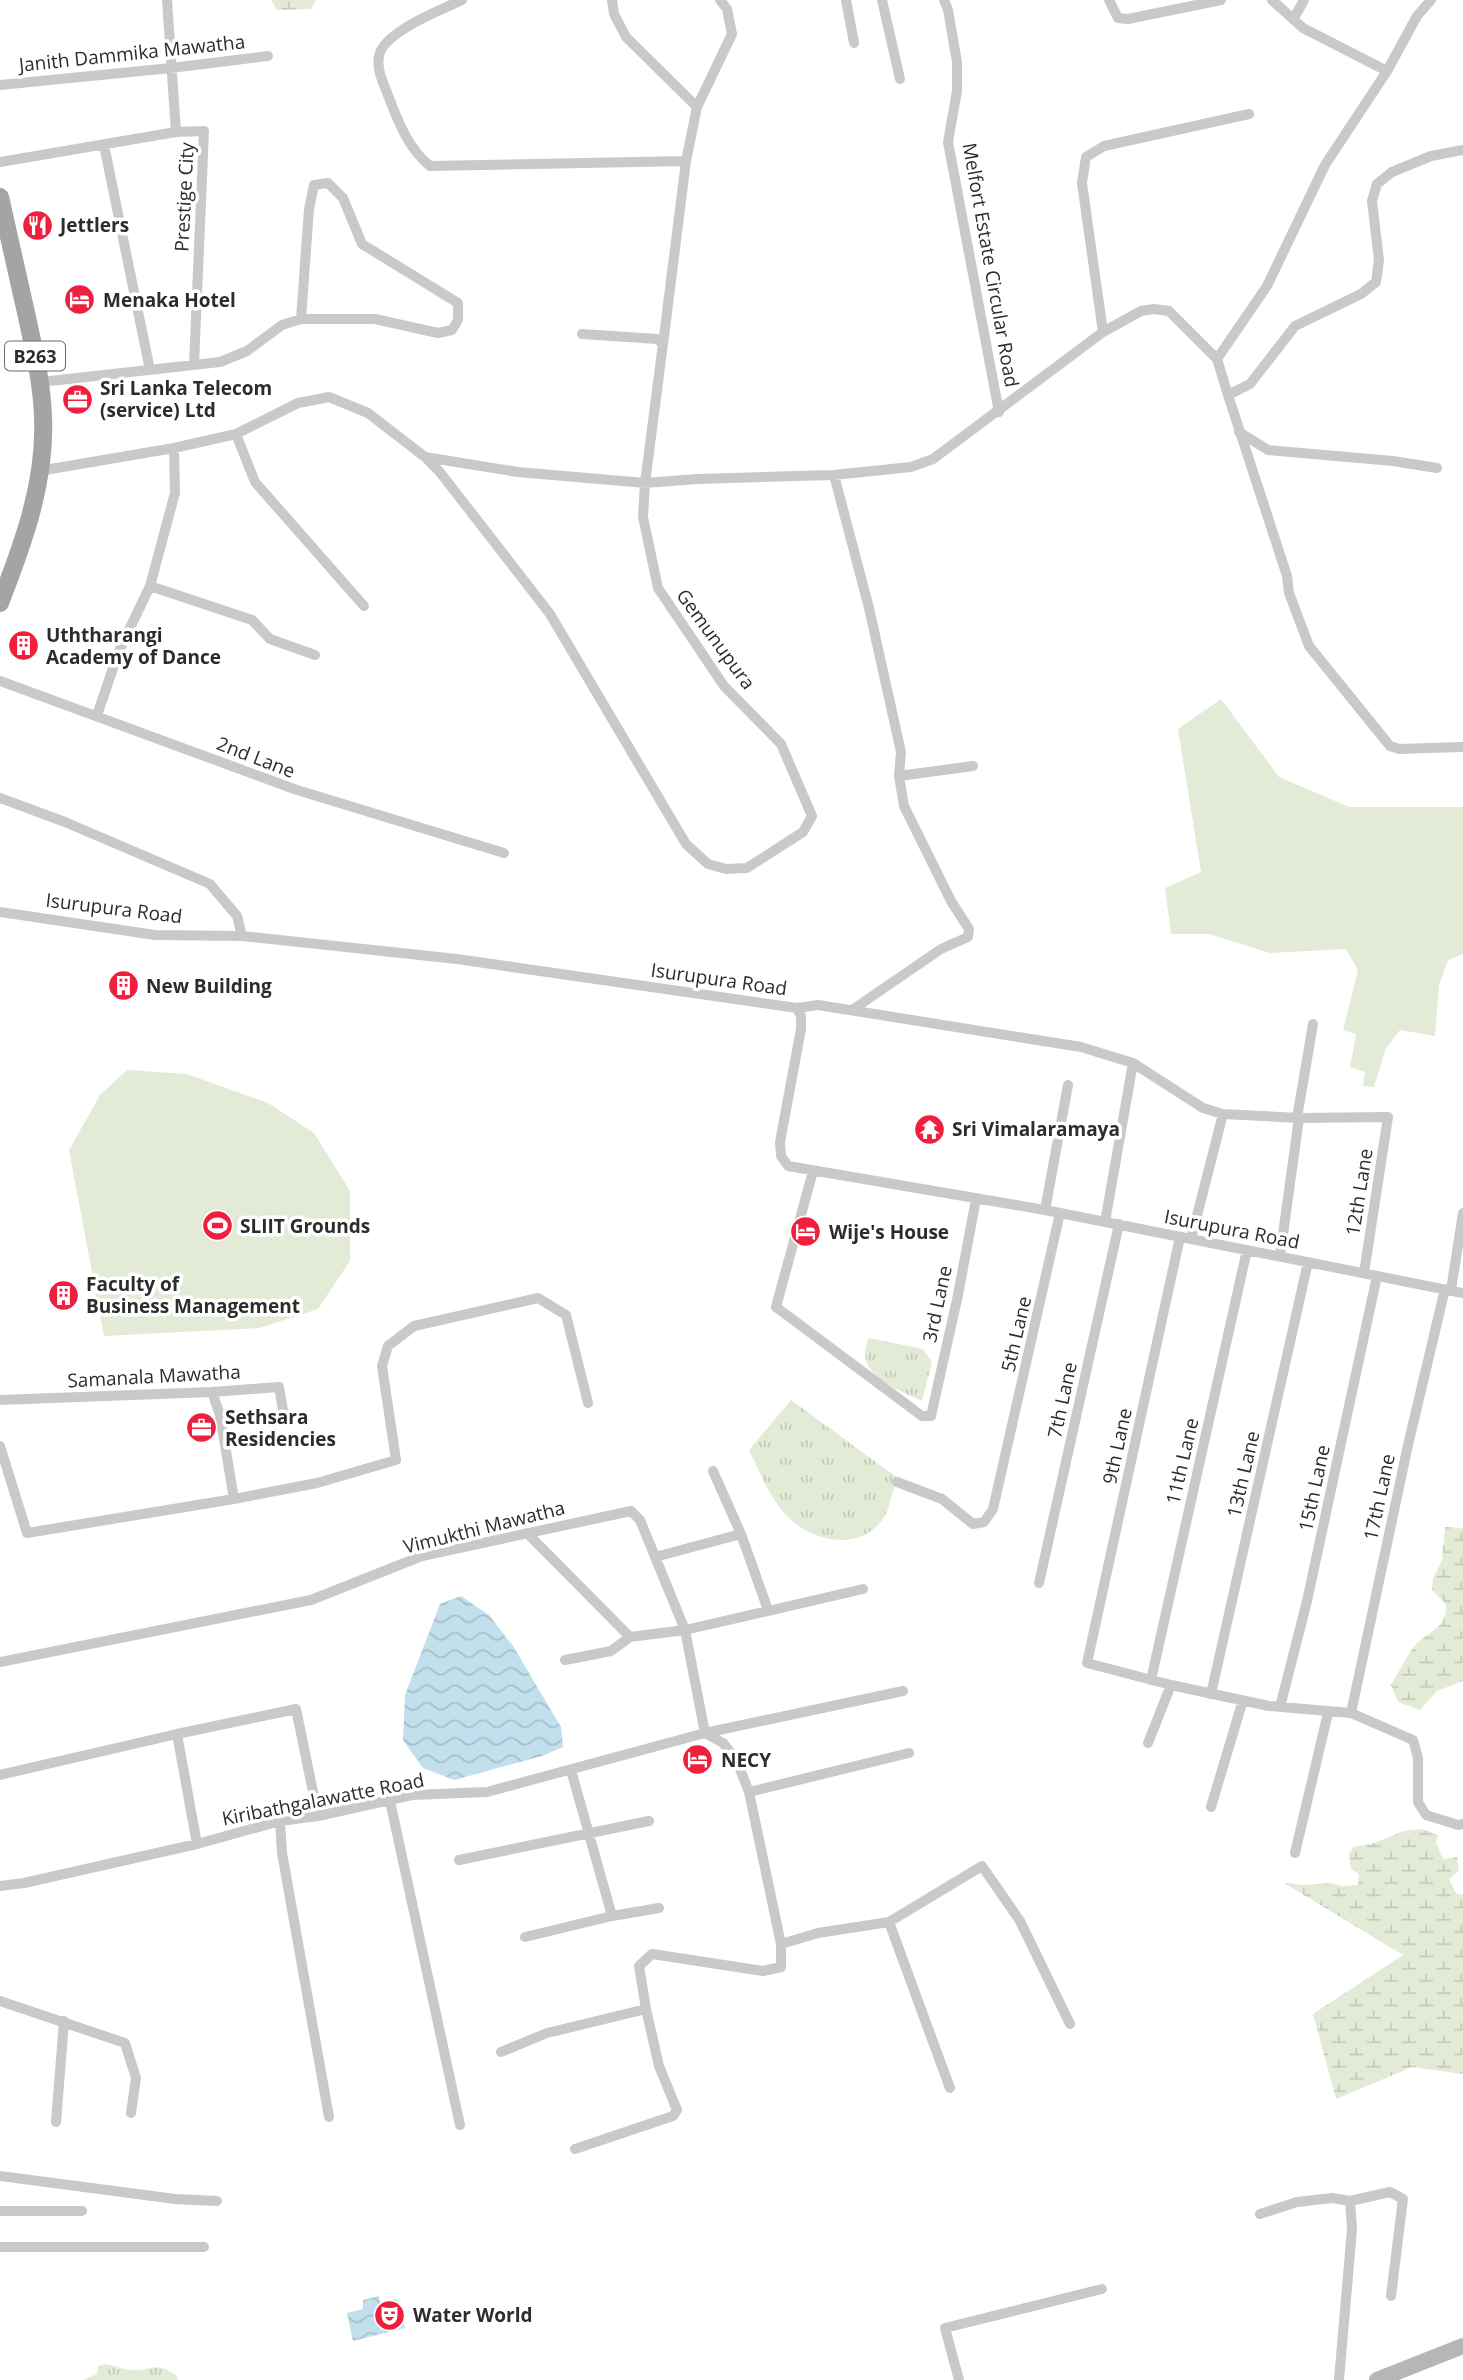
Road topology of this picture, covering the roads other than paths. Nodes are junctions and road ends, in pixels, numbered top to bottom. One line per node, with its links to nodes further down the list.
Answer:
1 (167, 0): 16 (street)
2 (462, 0): 25 (street)
3 (612, 0): 20 (street)
4 (720, 0): 20 (street)
5 (846, 0): 14 (street)
6 (882, 0): 18 (street)
7 (944, 0): 37 (street, Melfort Estate Circular Road)
8 (1109, 0): 9 (street)
9 (1221, 0)
10 (1272, 0): 13 (street)
11 (1304, 0): 13 (street)
12 (1431, 0): 17 (street)
13 (1294, 18): 17 (street)
14 (854, 43)
15 (268, 56): 16 (street, Janith Dammika Mawatha)
16 (171, 68): 19 (street, Janith Dammika Mawatha); 22 (street)
17 (1387, 71): 32 (street)
18 (900, 79)
19 (0, 85)
20 (697, 107): 25 (street)
21 (1249, 114): 29 (street)
22 (176, 132): 23 (street, Prestige City); 33 (street, Prestige City)
23 (104, 145): 26 (street, Prestige City); 34 (street)
24 (1461, 147): 36 (street)
25 (686, 161): 31 (street)
26 (0, 162)
27 (0, 197): 35 (main road, B263)
28 (301, 319): 28 (street); 33 (street)
29 (1103, 332): 32 (street); 37 (street)
30 (582, 334): 31 (street)
31 (663, 344): 45 (street)
32 (1217, 359): 36 (street)
33 (194, 365): 34 (street)
34 (150, 370): 35 (street)
35 (41, 382): 43 (main road, B263)
36 (1228, 395): 38 (street)
37 (999, 412): 44 (street)
38 (1239, 432): 42 (street); 52 (street)
39 (236, 434): 40 (street, Gemunupura); 41 (street, Gemunupura); 48 (street)
40 (174, 448): 43 (street, Gemunupura); 46 (street)
41 (425, 457): 45 (street, Gemunupura); 45 (street, Gemunupura)
42 (1437, 468)
43 (40, 471): 47 (main road, B263)
44 (834, 474): 45 (street); 54 (street)
45 (645, 483)
46 (150, 586): 49 (street); 51 (street)
47 (0, 603)
48 (364, 607)
49 (315, 655)
50 (0, 681): 51 (street, 2nd Lane)
51 (97, 715): 56 (street, 2nd Lane)
52 (1463, 747)
53 (973, 766): 54 (street)
54 (899, 776): 60 (street)
55 (0, 798): 58 (street)
56 (503, 853)
57 (0, 912): 58 (street, Isurupura Road)
58 (242, 936): 59 (street, Isurupura Road)
59 (797, 1008): 60 (street); 66 (street, Isurupura Road)
60 (852, 1010): 62 (street)
61 (1313, 1024): 65 (street)
62 (1133, 1063): 64 (street); 71 (street)
63 (1068, 1085): 68 (street)
64 (1223, 1114): 65 (street); 73 (street, 9th Lane)
65 (1298, 1118): 75 (street); 77 (street, 12th Lane)
66 (813, 1171): 67 (street, Isurupura Road); 67 (street, 3rd Lane)
67 (976, 1199): 68 (street, Isurupura Road)
68 (1045, 1210): 69 (street, Isurupura Road)
69 (1060, 1213): 71 (street, Isurupura Road); 87 (street, 5th Lane)
70 (1463, 1213): 79 (street, 17th Lane)
71 (1105, 1222): 72 (street, Isurupura Road)
72 (1119, 1224): 73 (street, Isurupura Road); 92 (street, 7th Lane)
73 (1186, 1238): 74 (street, Isurupura Road); 99 (street, 9th Lane)
74 (1247, 1250): 75 (street, Isurupura Road); 99 (street, 11th Lane)
75 (1280, 1256): 76 (street, Isurupura Road)
76 (1308, 1262): 77 (street, Isurupura Road); 102 (street, 13th Lane)
77 (1364, 1273): 78 (street, Isurupura Road)
78 (1377, 1276): 79 (street, Isurupura Road); 104 (street, 15th Lane)
79 (1448, 1290): 80 (street, Isurupura Road); 106 (street, 17th Lane)
80 (1463, 1293)
81 (212, 1392): 82 (street, Samanala Mawatha); 84 (street, Samanala Mawatha); 88 (street)
82 (0, 1400)
83 (588, 1403): 88 (street)
84 (285, 1416)
85 (0, 1446): 88 (street)
86 (713, 1471): 90 (street)
87 (897, 1482)
88 (234, 1499)
89 (527, 1533): 91 (street, Vimukthi Mawatha); 96 (street); 98 (street, Vimukthi Mawatha)
90 (741, 1534): 91 (street); 94 (street)
91 (655, 1558): 95 (street, Vimukthi Mawatha)
92 (1039, 1583)
93 (863, 1589): 94 (street)
94 (768, 1610): 95 (street)
95 (685, 1630): 96 (street); 107 (street, Vimukthi Mawatha)
96 (629, 1637): 97 (street)
97 (565, 1660)
98 (0, 1662)
99 (1151, 1680): 100 (street)
100 (1171, 1685): 102 (street); 109 (street)
101 (903, 1691): 107 (street, Kiribathgalawatte Road)
102 (1212, 1694): 103 (street)
103 (1243, 1700): 104 (street); 115 (street)
104 (1280, 1707): 105 (street)
105 (1328, 1713): 106 (street); 122 (street)
106 (1351, 1713): 119 (street)
107 (705, 1733): 111 (street, Kiribathgalawatte Road); 113 (street)
108 (177, 1734): 112 (street); 116 (street); 121 (street)
109 (1148, 1744)
110 (909, 1753): 113 (street)
111 (571, 1770): 114 (street, Kiribathgalawatte Road); 120 (street)
112 (0, 1775)
113 (748, 1792): 129 (street)
114 (390, 1801): 116 (street, Kiribathgalawatte Road); 139 (street)
115 (1212, 1807)
116 (318, 1816): 117 (street, Kiribathgalawatte Road)
117 (280, 1821): 121 (street, Kiribathgalawatte Road); 137 (street)
118 (649, 1821): 120 (street)
119 (1463, 1824)
120 (590, 1834): 123 (street); 126 (street)
121 (197, 1844): 124 (street, Kiribathgalawatte Road)
122 (1295, 1853)
123 (459, 1860)
124 (0, 1886)
125 (659, 1908): 126 (street)
126 (612, 1916): 128 (street)
127 (889, 1922): 129 (street); 133 (street); 135 (street)
128 (525, 1937)
129 (781, 1944): 131 (street)
130 (0, 2001): 132 (street)
131 (646, 2009): 134 (street); 140 (street)
132 (64, 2021): 136 (street); 138 (street)
133 (1070, 2024)
134 (501, 2052)
135 (950, 2088)
136 (131, 2113)
137 (329, 2118)
138 (56, 2122)
139 (460, 2125)
140 (575, 2149)
141 (0, 2176): 142 (street)
142 (216, 2201)
143 (1350, 2201): 146 (street); 150 (street); 153 (street)
144 (0, 2211): 145 (street)
145 (82, 2211)
146 (1260, 2214)
147 (0, 2247): 148 (street)
148 (204, 2247)
149 (1102, 2289): 152 (street)
150 (1391, 2296)
151 (1463, 2346): 154 (street)
152 (959, 2380)
153 (1339, 2380)
154 (1377, 2380)

